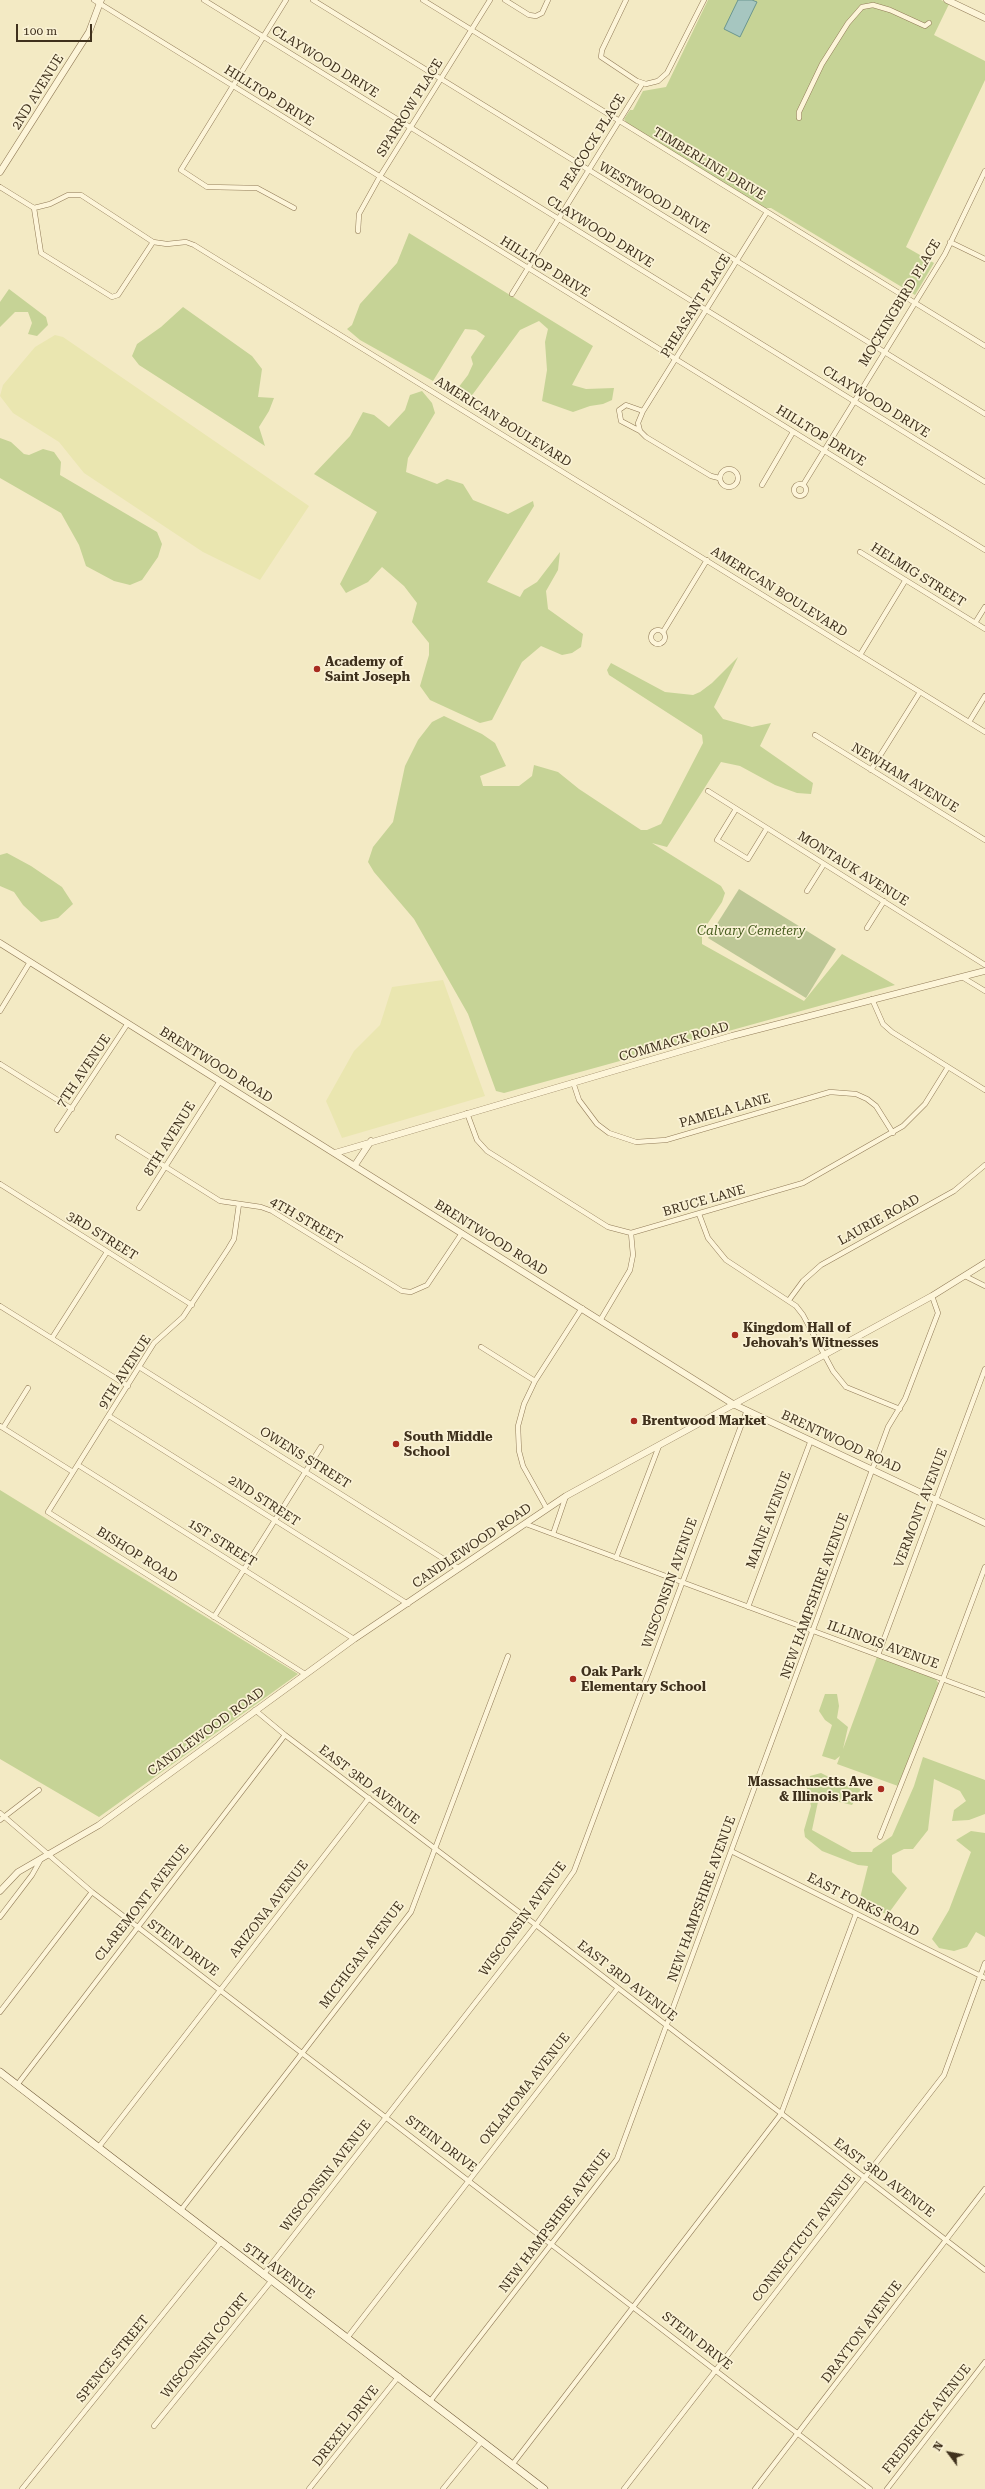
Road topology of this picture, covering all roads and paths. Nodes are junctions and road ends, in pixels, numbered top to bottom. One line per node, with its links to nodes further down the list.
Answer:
1 (94, 0): 13 (street, HILLTOP DRIVE)
2 (204, 0): 18 (street, CLAYWOOD DRIVE)
3 (286, 0): 18 (street)
4 (313, 0): 19 (street, WESTWOOD DRIVE)
5 (423, 0): 17 (street, TIMBERLINE DRIVE)
6 (490, 0): 17 (street, SPARROW PLACE)
7 (505, 0): 8 (street)
8 (548, 0)
9 (626, 0): 20 (street)
10 (704, 0): 20 (street)
11 (870, 0): 14 (street)
12 (947, 0): 15 (street)
13 (100, 2): 21 (street, HILLTOP DRIVE); 27 (street, 2ND AVENUE)
14 (866, 5): 16 (street); 22 (street)
15 (985, 18)
16 (929, 23)
17 (472, 30): 19 (street, SPARROW PLACE); 23 (street, TIMBERLINE DRIVE)
18 (263, 36): 21 (street); 24 (street, CLAYWOOD DRIVE)
19 (441, 80): 24 (street, SPARROW PLACE); 25 (street, WESTWOOD DRIVE)
20 (642, 84): 23 (street, PEACOCK PLACE)
21 (232, 86): 28 (street, HILLTOP DRIVE); 31 (street)
22 (799, 118)
23 (619, 122): 25 (street, PEACOCK PLACE); 32 (street, TIMBERLINE DRIVE)
24 (411, 128): 28 (street, SPARROW PLACE); 33 (street, CLAYWOOD DRIVE)
25 (588, 170): 33 (street, PEACOCK PLACE); 38 (street, WESTWOOD DRIVE)
26 (985, 171): 36 (street, MOCKINGBIRD PLACE)
27 (0, 172)
28 (379, 178): 34 (street, SPARROW PLACE); 39 (street, HILLTOP DRIVE)
29 (0, 187): 30 (street)
30 (34, 208): 35 (street, AMERICAN BOULEVARD); 35 (street)
31 (294, 208)
32 (767, 212): 38 (street, PHEASANT PLACE); 41 (street, TIMBERLINE DRIVE)
33 (558, 219): 39 (street, PEACOCK PLACE); 42 (street, CLAYWOOD DRIVE)
34 (358, 231)
35 (153, 242): 58 (street, AMERICAN BOULEVARD)
36 (950, 242): 37 (street); 41 (street, MOCKINGBIRD PLACE)
37 (985, 259)
38 (736, 261): 42 (street, PHEASANT PLACE); 44 (street, WESTWOOD DRIVE)
39 (528, 269): 40 (street, PEACOCK PLACE); 45 (street, HILLTOP DRIVE)
40 (512, 294)
41 (914, 303): 43 (street, TIMBERLINE DRIVE); 44 (street, MOCKINGBIRD PLACE)
42 (706, 310): 45 (street, PHEASANT PLACE); 46 (street, CLAYWOOD DRIVE)
43 (985, 346)
44 (884, 352): 46 (street, MOCKINGBIRD PLACE); 48 (street, WESTWOOD DRIVE)
45 (676, 360): 47 (street, PHEASANT PLACE); 50 (street, HILLTOP DRIVE)
46 (854, 401): 51 (street, MOCKINGBIRD PLACE); 53 (street, CLAYWOOD DRIVE)
47 (643, 411): 49 (street); 49 (street)
48 (985, 414)
49 (640, 431): 52 (street)
50 (792, 432): 51 (street, HILLTOP DRIVE); 54 (street)
51 (822, 451): 55 (street, MOCKINGBIRD PLACE); 56 (street, HILLTOP DRIVE)
52 (719, 478): 52 (street)
53 (985, 482)
54 (762, 485)
55 (803, 485)
56 (985, 550)
57 (860, 552): 59 (street, HELMIG STREET)
58 (707, 560): 63 (street); 64 (street, AMERICAN BOULEVARD)
59 (905, 581): 61 (street, HELMIG STREET); 64 (street)
60 (985, 606): 61 (street)
61 (975, 623): 62 (street, HELMIG STREET)
62 (985, 629)
63 (663, 632)
64 (860, 654): 65 (street, AMERICAN BOULEVARD)
65 (920, 692): 67 (street, AMERICAN BOULEVARD); 70 (street)
66 (985, 696): 67 (street)
67 (969, 722): 68 (street, AMERICAN BOULEVARD)
68 (985, 732)
69 (815, 735): 70 (street, NEWHAM AVENUE)
70 (872, 770): 74 (street, NEWHAM AVENUE)
71 (708, 792): 72 (street, MONTAUK AVENUE)
72 (736, 809): 73 (street, MONTAUK AVENUE); 73 (street)
73 (767, 828): 75 (street, MONTAUK AVENUE)
74 (985, 840)
75 (824, 864): 76 (street); 77 (street, MONTAUK AVENUE)
76 (807, 891)
77 (884, 901): 78 (street); 81 (street, MONTAUK AVENUE)
78 (867, 928)
79 (0, 943): 80 (street, BRENTWOOD ROAD)
80 (30, 962): 86 (street); 87 (street, BRENTWOOD ROAD)
81 (985, 965)
82 (985, 971): 83 (street, COMMACK ROAD)
83 (962, 977): 84 (street); 85 (street, COMMACK ROAD)
84 (985, 991)
85 (872, 999): 89 (street); 91 (street, COMMACK ROAD)
86 (0, 1011)
87 (128, 1024): 90 (street, BRENTWOOD ROAD); 93 (street, 7TH AVENUE)
88 (0, 1064): 93 (street)
89 (948, 1067): 92 (street); 96 (street, BRUCE LANE)
90 (220, 1081): 99 (street, BRENTWOOD ROAD); 102 (street, 8TH AVENUE)
91 (573, 1082): 94 (street, COMMACK ROAD); 96 (street, PAMELA LANE)
92 (985, 1090)
93 (72, 1109): 95 (street, 7TH AVENUE)
94 (467, 1113): 98 (street, COMMACK ROAD); 108 (street)
95 (57, 1130)
96 (893, 1133): 106 (street, BRUCE LANE)
97 (118, 1138): 102 (street, 4TH STREET)
98 (371, 1141): 99 (street, COMMACK ROAD); 100 (street)
99 (335, 1153): 100 (street, BRENTWOOD ROAD)
100 (355, 1165): 107 (street, BRENTWOOD ROAD)
101 (985, 1165): 114 (street, LAURIE ROAD)
102 (165, 1167): 104 (street, 4TH STREET); 105 (street, 8TH AVENUE)
103 (0, 1184): 109 (street, 3RD STREET)
104 (239, 1204): 107 (street, 4TH STREET); 115 (street, 9TH AVENUE)
105 (139, 1208)
106 (699, 1214): 108 (street, BRUCE LANE); 114 (street)
107 (462, 1233): 117 (street, BRENTWOOD ROAD)
108 (631, 1234): 118 (street)
109 (107, 1252): 115 (street, 3RD STREET); 119 (street)
110 (985, 1263): 111 (street, CANDLEWOOD ROAD)
111 (965, 1276): 112 (street); 113 (street, CANDLEWOOD ROAD)
112 (985, 1286)
113 (932, 1296): 121 (street, CANDLEWOOD ROAD); 128 (street, NEW HAMPSHIRE AVENUE)
114 (789, 1300): 121 (street)
115 (192, 1305): 122 (street, 9TH AVENUE)
116 (0, 1306): 119 (street)
117 (582, 1308): 118 (street, BRENTWOOD ROAD); 124 (street)
118 (601, 1319): 127 (street, BRENTWOOD ROAD)
119 (52, 1338): 125 (street)
120 (481, 1347): 124 (street)
121 (825, 1354): 127 (street, CANDLEWOOD ROAD); 128 (street)
122 (139, 1367): 125 (street, 9TH AVENUE); 138 (street, OWENS STREET)
123 (985, 1369): 140 (street, VERMONT AVENUE)
124 (535, 1381): 141 (street)
125 (128, 1386): 130 (street, 9TH AVENUE)
126 (28, 1388): 131 (street)
127 (734, 1404): 129 (street, BRENTWOOD ROAD); 133 (street, CANDLEWOOD ROAD)
128 (900, 1409): 136 (street, NEW HAMPSHIRE AVENUE)
129 (747, 1410): 132 (street, BRENTWOOD ROAD); 151 (street, WISCONSIN AVENUE)
130 (109, 1416): 135 (street, 9TH AVENUE); 143 (street, 2ND STREET)
131 (1, 1427): 137 (street)
132 (810, 1440): 136 (street, BRENTWOOD ROAD); 153 (street, MAINE AVENUE)
133 (658, 1446): 139 (street, CANDLEWOOD ROAD); 147 (street)
134 (321, 1447): 138 (street)
135 (78, 1465): 137 (street, 9TH AVENUE); 150 (street, 1ST STREET)
136 (873, 1470): 140 (street, BRENTWOOD ROAD); 155 (street, NEW HAMPSHIRE AVENUE)
137 (73, 1472): 142 (street, 9TH AVENUE)
138 (305, 1472): 143 (street); 149 (street, OWENS STREET)
139 (566, 1496): 141 (street, CANDLEWOOD ROAD); 146 (street)
140 (936, 1500): 144 (street, BRENTWOOD ROAD); 157 (street, VERMONT AVENUE)
141 (547, 1509): 145 (street, CANDLEWOOD ROAD)
142 (48, 1512): 154 (street, BISHOP ROAD)
143 (275, 1521): 150 (street); 152 (street, 2ND STREET)
144 (985, 1523)
145 (526, 1524): 146 (street, ILLINOIS AVENUE); 149 (street, CANDLEWOOD ROAD)
146 (553, 1534): 147 (street, ILLINOIS AVENUE)
147 (616, 1558): 151 (street, ILLINOIS AVENUE)
148 (985, 1567): 160 (street)
149 (458, 1568): 152 (street, CANDLEWOOD ROAD)
150 (244, 1569): 154 (street); 156 (street, 1ST STREET)
151 (681, 1583): 153 (street, ILLINOIS AVENUE); 176 (street, WISCONSIN AVENUE)
152 (408, 1604): 156 (street, CANDLEWOOD ROAD)
153 (748, 1607): 155 (street, ILLINOIS AVENUE)
154 (214, 1617): 159 (street, BISHOP ROAD)
155 (814, 1632): 157 (street, ILLINOIS AVENUE); 169 (street, NEW HAMPSHIRE AVENUE)
156 (354, 1639): 159 (street, CANDLEWOOD ROAD)
157 (878, 1655): 160 (street, ILLINOIS AVENUE)
158 (508, 1656): 168 (street, MICHIGAN AVENUE)
159 (305, 1674): 162 (street, CANDLEWOOD ROAD)
160 (943, 1679): 161 (street, ILLINOIS AVENUE); 167 (street)
161 (985, 1695)
162 (255, 1710): 163 (street, EAST 3RD AVENUE); 170 (street, CANDLEWOOD ROAD)
163 (286, 1735): 165 (street, EAST 3RD AVENUE); 177 (street, CLAREMONT AVENUE)
164 (39, 1790): 166 (street)
165 (369, 1798): 168 (street, EAST 3RD AVENUE); 181 (street, ARIZONA AVENUE)
166 (1, 1817): 170 (street, STEIN DRIVE)
167 (880, 1837)
168 (435, 1848): 176 (street, EAST 3RD AVENUE); 184 (street, MICHIGAN AVENUE)
169 (731, 1851): 174 (street, EAST FORKS ROAD); 183 (street, NEW HAMPSHIRE AVENUE)
170 (47, 1856): 171 (street, CANDLEWOOD ROAD); 173 (street, STEIN DRIVE)
171 (41, 1859): 172 (street, CANDLEWOOD ROAD); 175 (street)
172 (0, 1891)
173 (92, 1892): 177 (street, STEIN DRIVE); 182 (street)
174 (856, 1914): 179 (street, EAST FORKS ROAD); 187 (street)
175 (0, 1917)
176 (536, 1925): 180 (street, EAST 3RD AVENUE); 188 (street, WISCONSIN AVENUE)
177 (138, 1927): 181 (street, STEIN DRIVE); 186 (street, CLAREMONT AVENUE)
178 (985, 1963): 179 (street, CONNECTICUT AVENUE)
179 (983, 1977): 190 (street, CONNECTICUT AVENUE)
180 (618, 1988): 183 (street, EAST 3RD AVENUE); 191 (street, OKLAHOMA AVENUE)
181 (220, 1990): 184 (street, STEIN DRIVE); 189 (street, ARIZONA AVENUE)
182 (0, 2012)
183 (667, 2026): 187 (street, EAST 3RD AVENUE); 196 (street, NEW HAMPSHIRE AVENUE)
184 (303, 2052): 188 (street, STEIN DRIVE); 193 (street, MICHIGAN AVENUE)
185 (0, 2072): 186 (main road, 5TH AVENUE)
186 (17, 2085): 189 (main road, 5TH AVENUE)
187 (781, 2114): 190 (street, EAST 3RD AVENUE); 200 (street)
188 (386, 2116): 191 (street, STEIN DRIVE); 198 (street, WISCONSIN AVENUE)
189 (98, 2148): 193 (main road, 5TH AVENUE)
190 (865, 2178): 194 (street, EAST 3RD AVENUE); 203 (street, CONNECTICUT AVENUE)
191 (470, 2180): 196 (street, STEIN DRIVE); 201 (street, OKLAHOMA AVENUE)
192 (985, 2189): 194 (street, DRAYTON AVENUE)
193 (181, 2210): 195 (main road, 5TH AVENUE)
194 (946, 2240): 197 (street, EAST 3RD AVENUE); 207 (street, DRAYTON AVENUE)
195 (220, 2242): 198 (main road, 5TH AVENUE); 210 (street, SPENCE STREET)
196 (552, 2243): 200 (street, STEIN DRIVE); 205 (street, NEW HAMPSHIRE AVENUE)
197 (985, 2270)
198 (262, 2275): 199 (main road, 5TH AVENUE)
199 (272, 2280): 201 (main road, 5TH AVENUE); 206 (street, WISCONSIN COURT)
200 (634, 2306): 203 (street, STEIN DRIVE); 209 (street)
201 (347, 2338): 204 (main road, 5TH AVENUE)
202 (985, 2362): 217 (street, FREDERICK AVENUE)
203 (715, 2369): 207 (street, STEIN DRIVE); 214 (street, CONNECTICUT AVENUE)
204 (399, 2376): 205 (main road, 5TH AVENUE); 211 (street, DREXEL DRIVE)
205 (431, 2400): 208 (main road, 5TH AVENUE)
206 (154, 2426)
207 (798, 2433): 215 (street, DRAYTON AVENUE); 216 (street, STEIN DRIVE)
208 (482, 2441): 209 (main road, 5TH AVENUE); 212 (street)
209 (512, 2465): 213 (main road, 5TH AVENUE)
210 (22, 2489)
211 (310, 2489)
212 (443, 2489)
213 (544, 2489)
214 (624, 2489)
215 (755, 2489)
216 (870, 2489)
217 (887, 2489)

